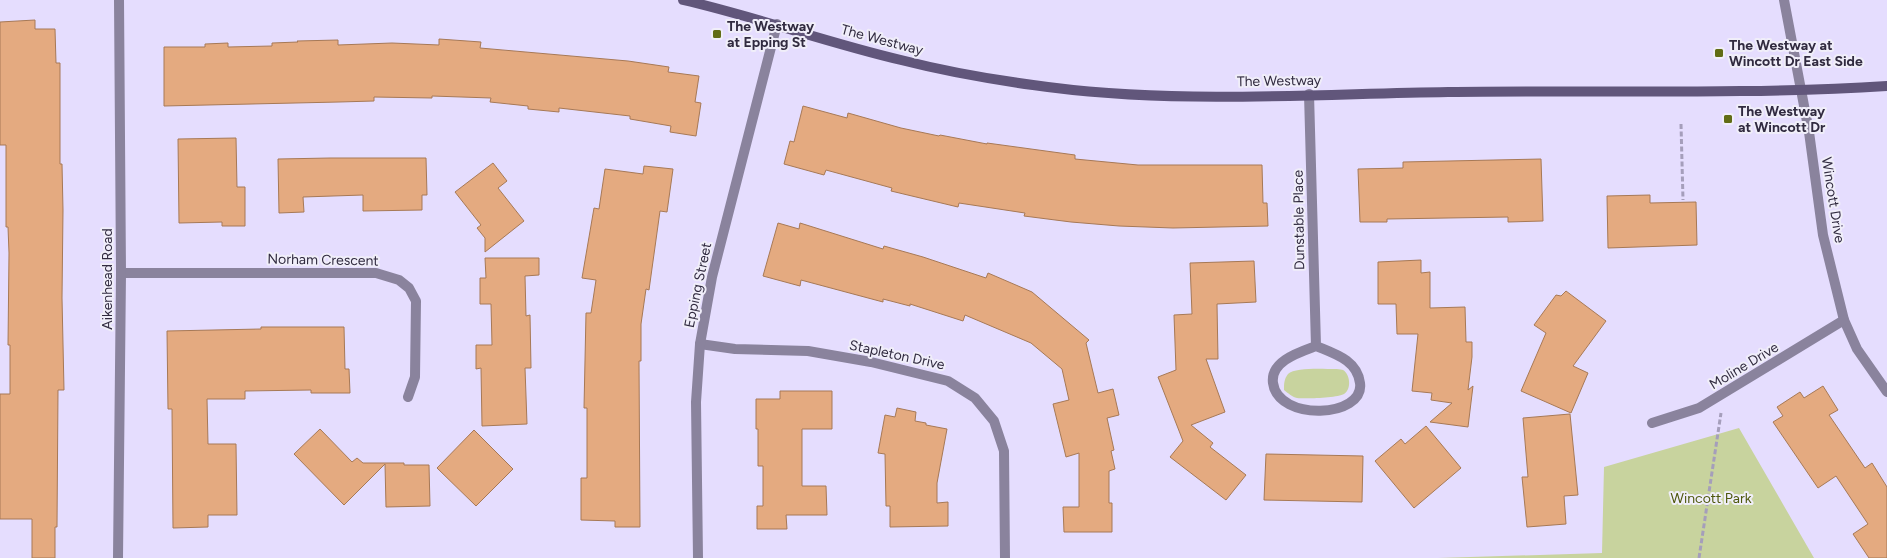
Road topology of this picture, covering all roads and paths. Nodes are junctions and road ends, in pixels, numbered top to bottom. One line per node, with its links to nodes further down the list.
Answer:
1 (118, 0): 10 (street, Aikenhead Road)
2 (683, 0): 4 (main road, The Westway)
3 (1784, 0): 6 (street, Wincott Drive)
4 (777, 24): 7 (main road, The Westway); 12 (street, Epping Street)
5 (1887, 86): 6 (main road, The Westway)
6 (1800, 89): 7 (main road, The Westway); 11 (street, Wincott Drive)
7 (1310, 94): 13 (street, Dunstable Place)
8 (1681, 124): 9 (path)
9 (1683, 200)
10 (121, 273): 16 (street, Norham Crescent); 18 (street, Aikenhead Road)
11 (1844, 320): 14 (street, Wincott Drive); 15 (street, Moline Drive)
12 (700, 344): 19 (street, Epping Street); 20 (street, Stapleton Drive)
13 (1316, 346): 13 (street)
14 (1887, 392)
15 (1723, 395): 17 (street, Moline Drive); 21 (path)
16 (408, 397)
17 (1652, 423)
18 (118, 558)
19 (698, 558)
20 (1005, 558)
21 (1699, 558)

